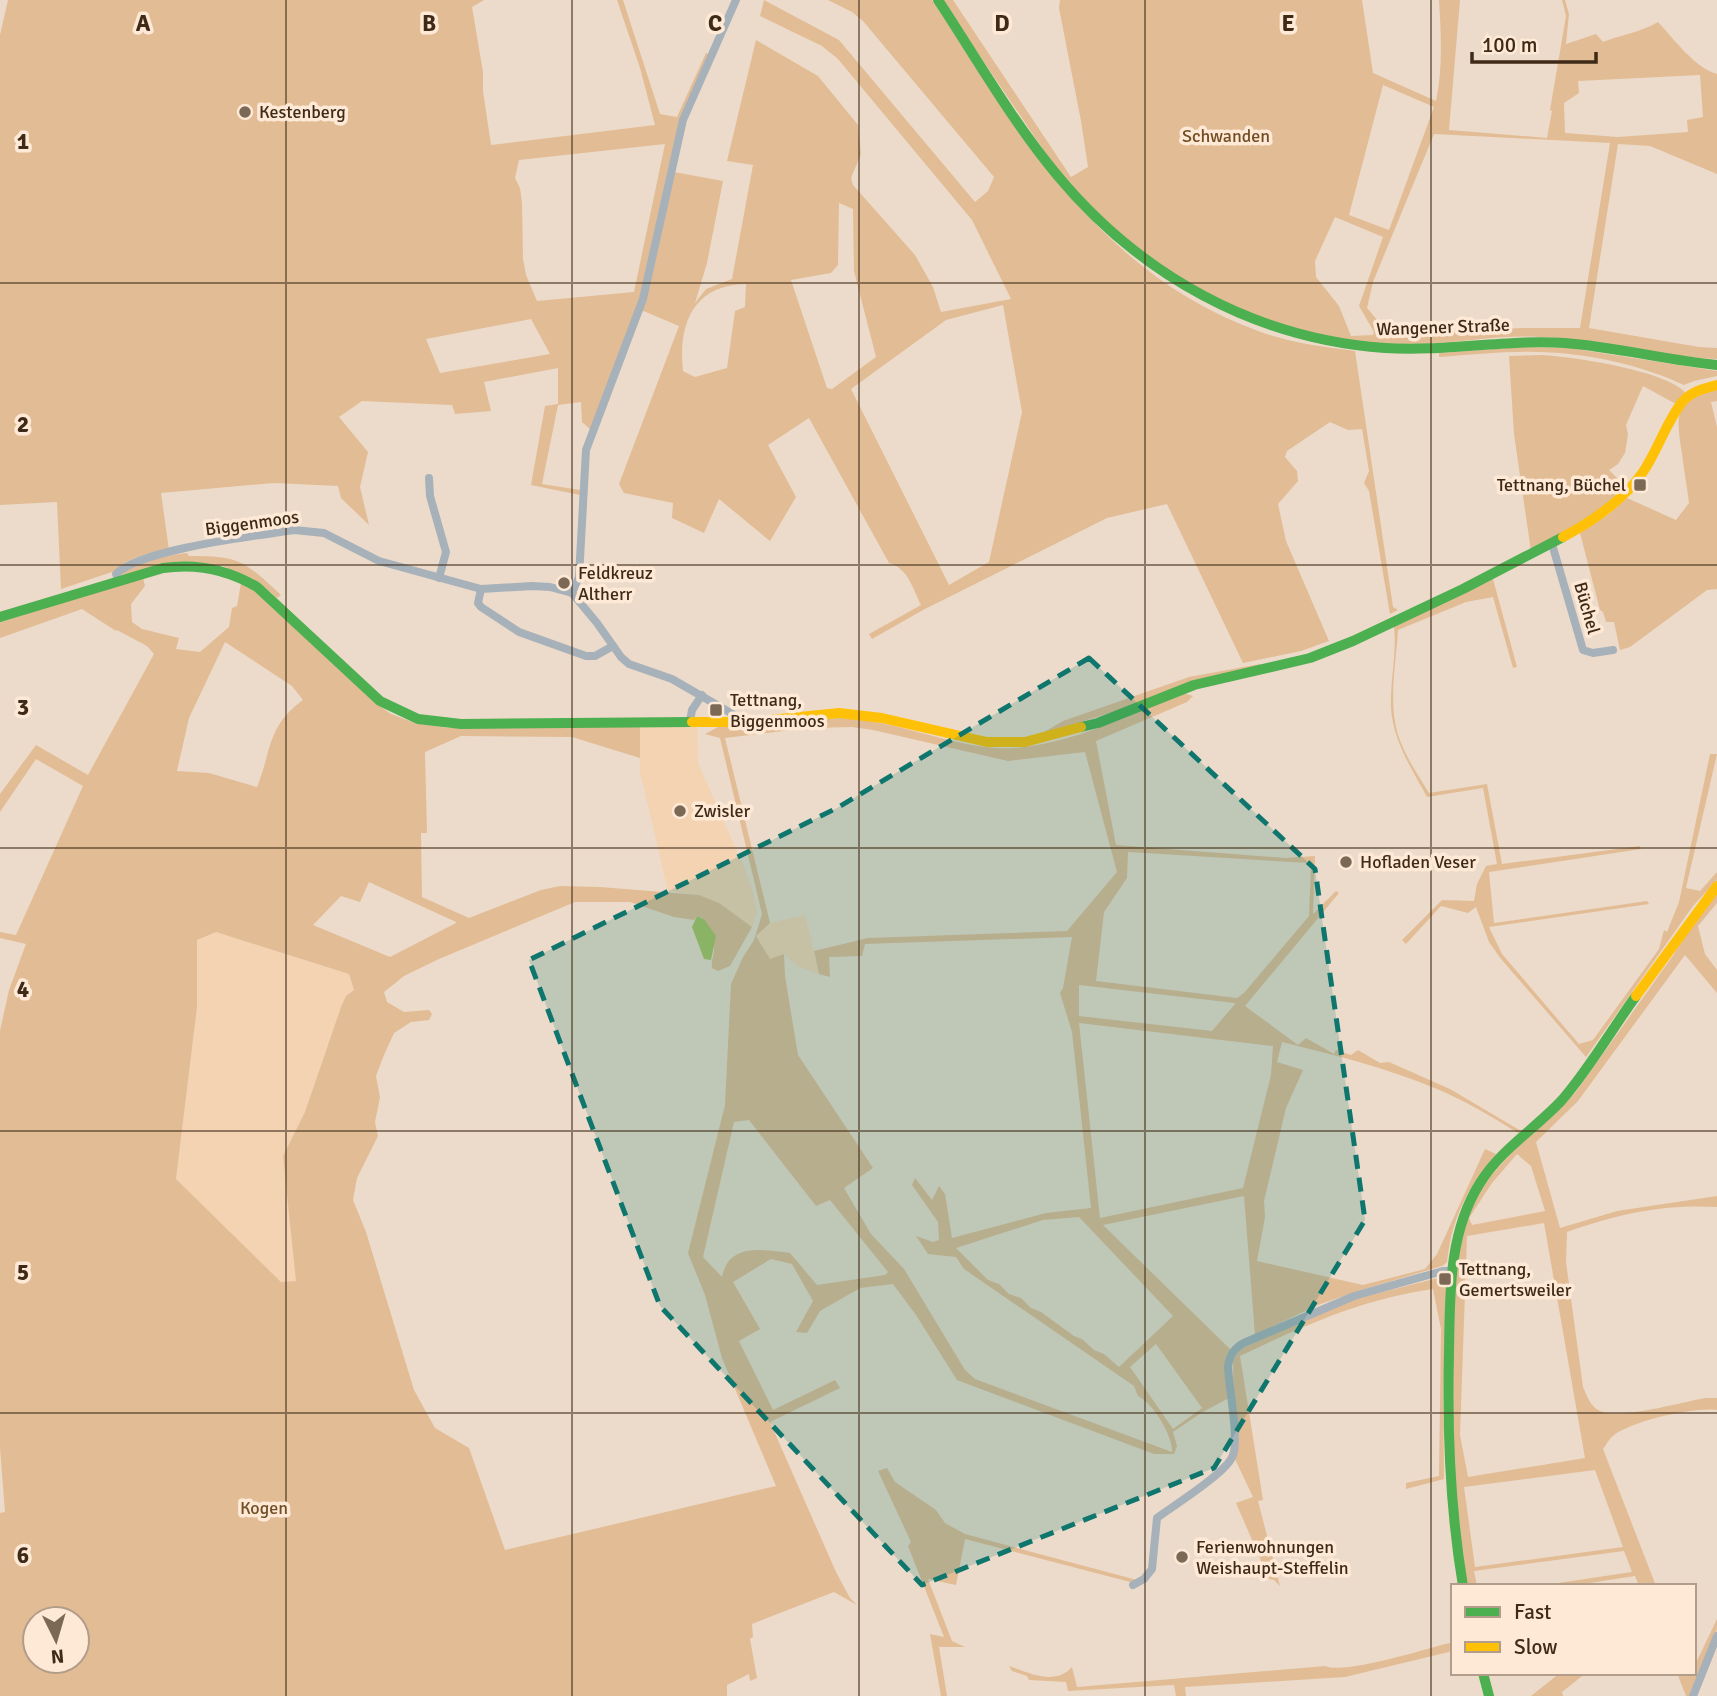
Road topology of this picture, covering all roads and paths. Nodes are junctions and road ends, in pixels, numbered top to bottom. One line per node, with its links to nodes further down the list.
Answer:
1 (736, 0): 10 (street)
2 (938, 0): 3 (main road, Wangener Straße)
3 (1717, 365)
4 (1717, 385): 6 (main road)
5 (429, 478): 7 (street)
6 (1552, 544): 13 (street, Büchel); 16 (main road)
7 (439, 578): 8 (street, Biggenmoos); 9 (street, Biggenmoos)
8 (119, 581): 11 (main road); 15 (main road)
9 (481, 589): 10 (street, Biggenmoos); 12 (street)
10 (572, 593): 12 (street)
11 (0, 617)
12 (613, 646): 14 (street)
13 (1613, 650)
14 (702, 695): 15 (street); 16 (street)
15 (690, 722): 16 (main road)
16 (738, 722)
17 (1717, 886): 18 (main road)
18 (1452, 1271): 19 (main road); 20 (street)
19 (1464, 1584)
20 (1133, 1585)
21 (1717, 1636): 24 (street)
22 (1484, 1675): 23 (main road)
23 (1489, 1696)
24 (1693, 1696)

